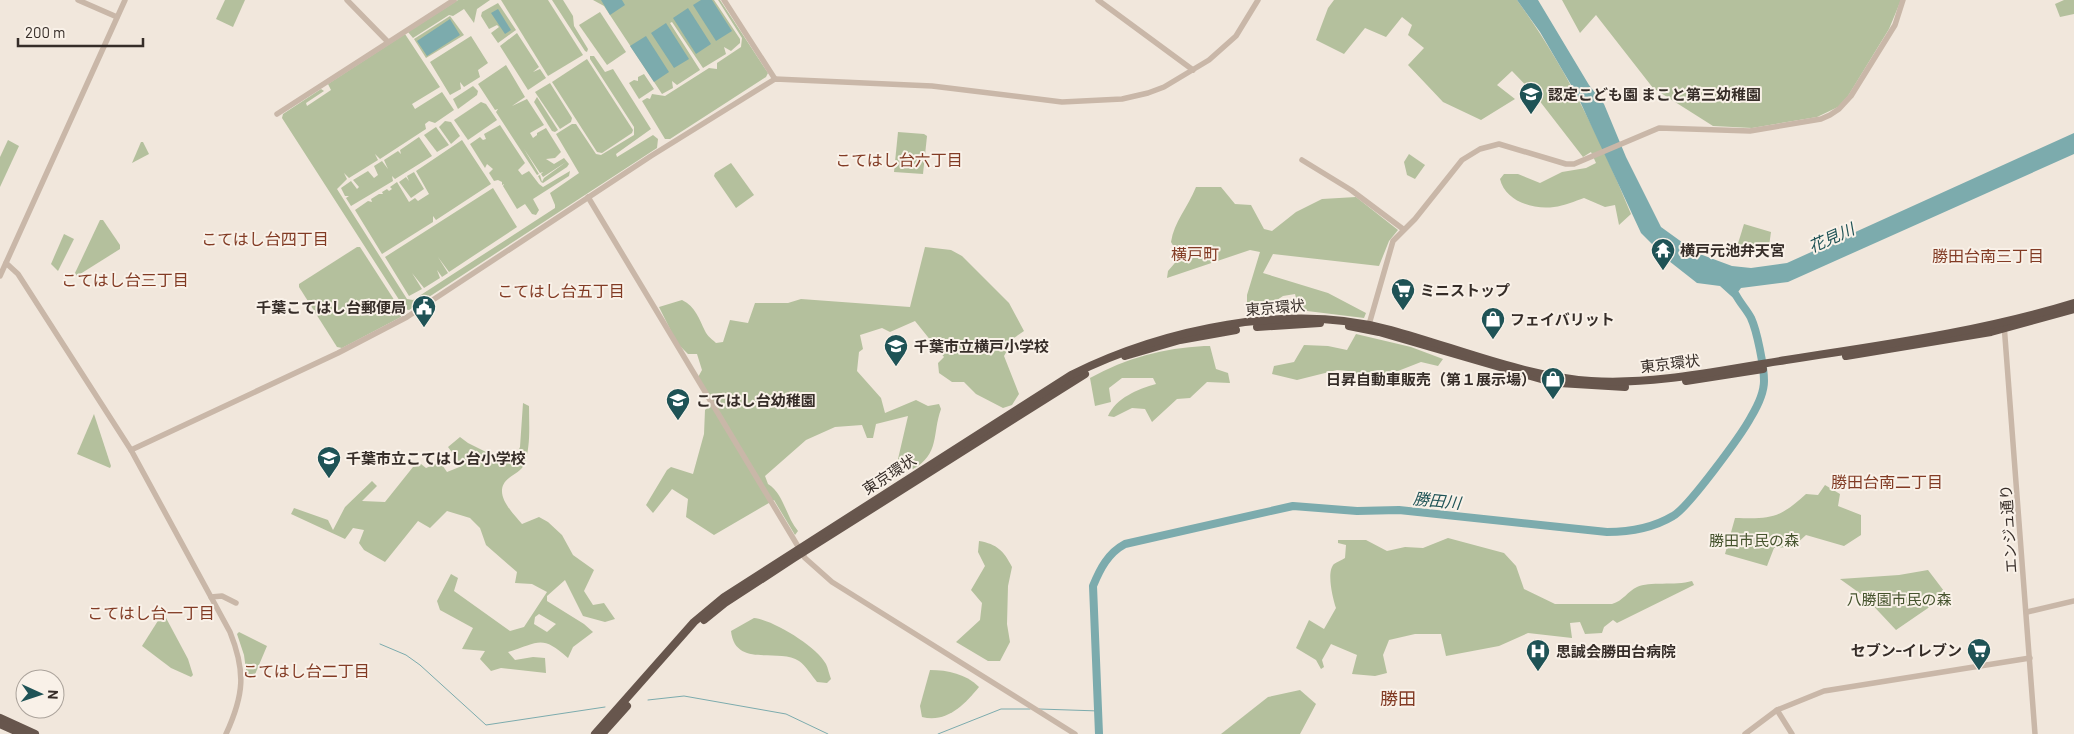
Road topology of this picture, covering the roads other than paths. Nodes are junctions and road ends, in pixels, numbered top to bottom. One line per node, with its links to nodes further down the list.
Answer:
1 (78, 0): 9 (street)
2 (125, 0): 9 (street)
3 (347, 0): 10 (street)
4 (454, 0): 10 (street)
5 (724, 0): 12 (street)
6 (1098, 0): 11 (street)
7 (1258, 0): 11 (street)
8 (1904, 0): 16 (street)
9 (117, 17): 17 (street)
10 (388, 42): 13 (street)
11 (1193, 70): 12 (street)
12 (775, 79): 15 (street)
13 (278, 114)
14 (1302, 160): 16 (street)
15 (588, 197): 23 (street); 24 (street)
16 (1403, 229): 22 (street)
17 (6, 263): 18 (street); 23 (street)
18 (0, 276)
19 (2074, 303): 21 (highway, 東京環状)
20 (2074, 308): 21 (highway, 東京環状)
21 (2004, 326): 22 (highway, 東京環状); 28 (street, エンジュ通り)
22 (1368, 327): 24 (highway, 東京環状)
23 (131, 450): 25 (street)
24 (800, 551): 36 (highway, 東京環状); 37 (highway, 東京環状); 38 (street)
25 (211, 597): 27 (street); 35 (street)
26 (2074, 601): 28 (street)
27 (236, 603)
28 (2027, 612): 29 (street, エンジュ通り)
29 (2030, 658): 30 (street); 41 (street, エンジュ通り)
30 (1777, 710): 39 (street); 40 (street)
31 (0, 718): 34 (highway)
32 (0, 724): 33 (highway)
33 (22, 734)
34 (35, 734)
35 (226, 734)
36 (595, 734)
37 (602, 734)
38 (1075, 734)
39 (1745, 734)
40 (1792, 734)
41 (2035, 734)

